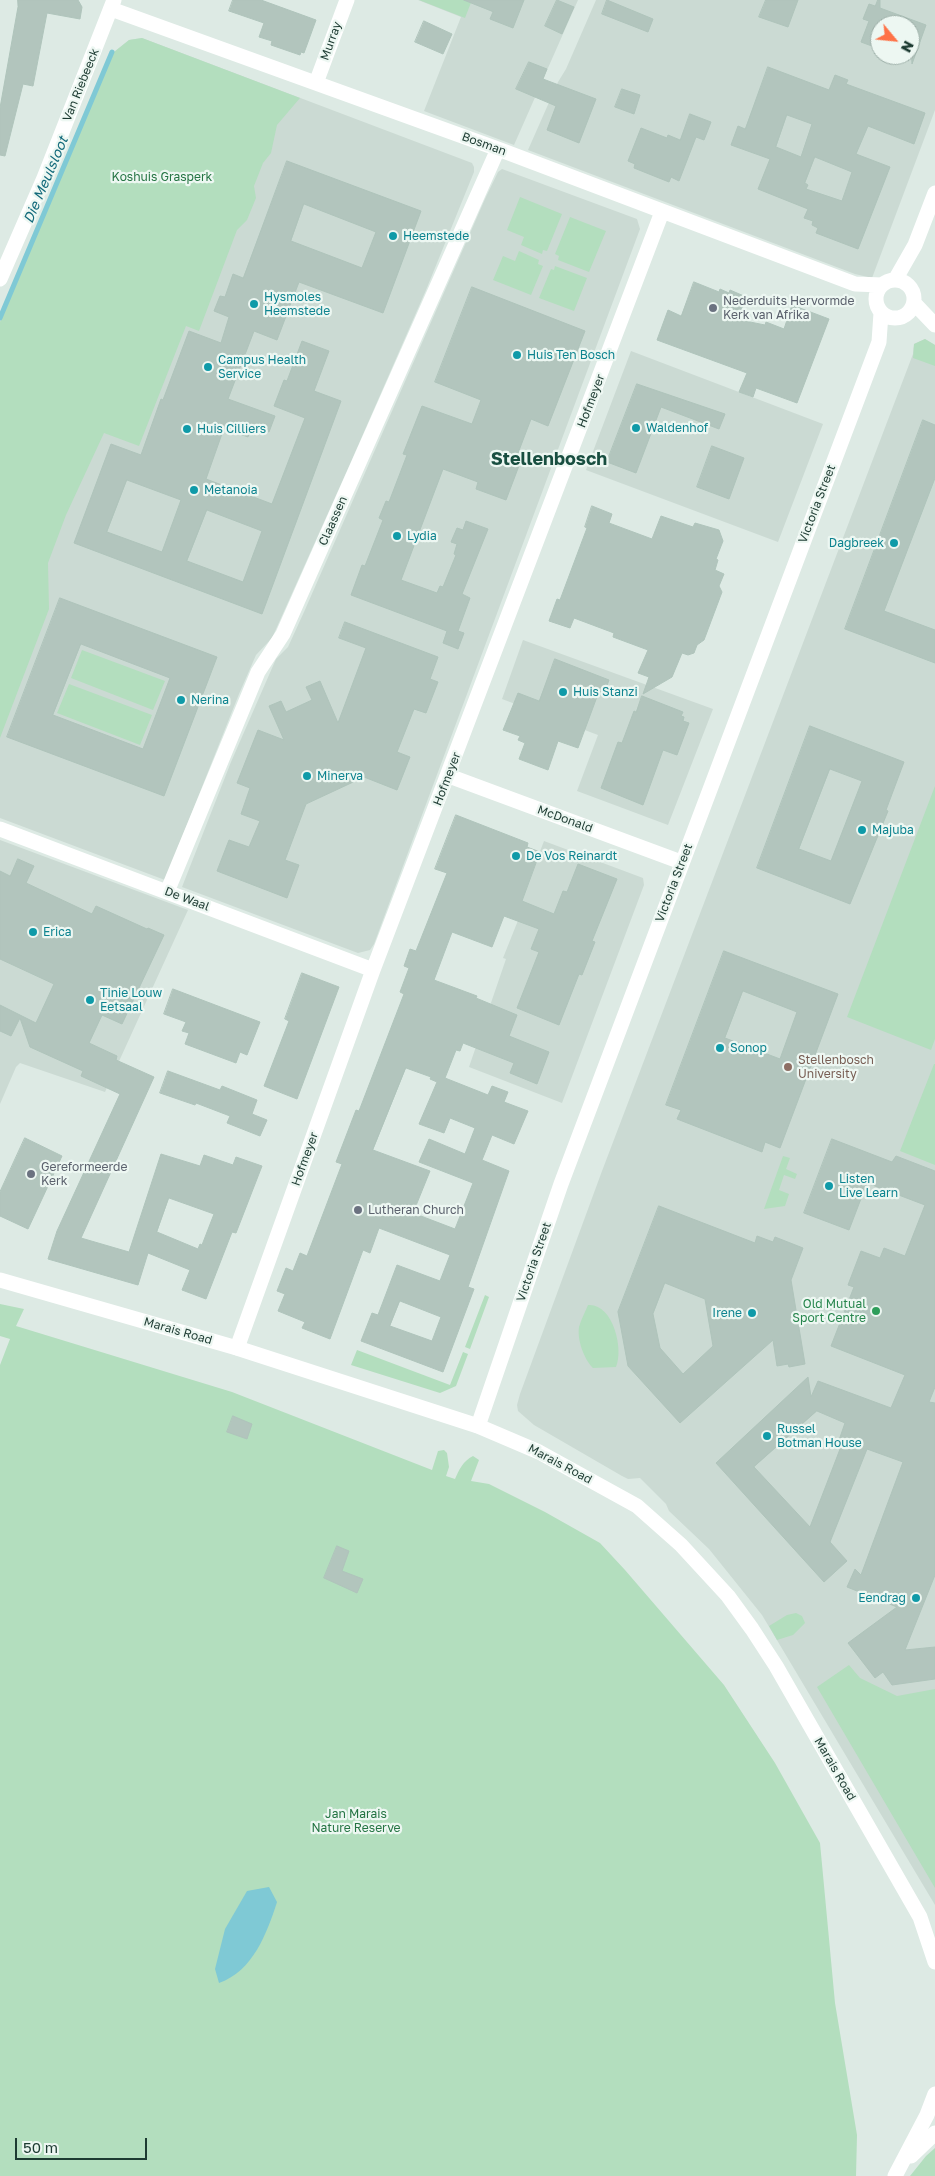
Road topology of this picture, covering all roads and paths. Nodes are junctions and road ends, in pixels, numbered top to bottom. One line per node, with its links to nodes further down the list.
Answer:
1 (347, 0): 3 (street, Murray)
2 (113, 4): 3 (street, Bosman); 8 (street, Van Riebeeck)
3 (316, 83): 4 (street, Bosman)
4 (498, 149): 6 (street, Bosman); 19 (street, Claassen)
5 (935, 192): 7 (street)
6 (662, 212): 10 (street, Bosman); 16 (street, Hofmeyer)
7 (915, 245): 9 (street); 11 (street)
8 (0, 279)
9 (888, 282): 10 (street, Bosman); 11 (street); 12 (street)
10 (856, 284): 12 (street, Bosman)
11 (909, 286): 13 (street)
12 (879, 308): 13 (street); 15 (street, Victoria Street)
13 (907, 312): 14 (street); 15 (street, Victoria Street)
14 (932, 323)
15 (879, 342): 18 (street, Victoria Street)
16 (448, 776): 18 (street, McDonald); 20 (street, Hofmeyer)
17 (0, 829): 19 (street, De Waal)
18 (681, 862): 23 (street, Victoria Street)
19 (167, 892): 20 (street, De Waal)
20 (373, 970): 22 (street, Hofmeyer)
21 (0, 1280): 22 (street, Marais Road)
22 (237, 1348): 23 (street, Marais Road)
23 (478, 1426): 24 (street, Marais Road)
24 (920, 1917): 25 (street, Marais Road); 26 (street, Marais Road)
25 (935, 1934)
26 (935, 1962)
27 (935, 2094): 29 (street)
28 (935, 2133): 29 (street)
29 (898, 2170)

